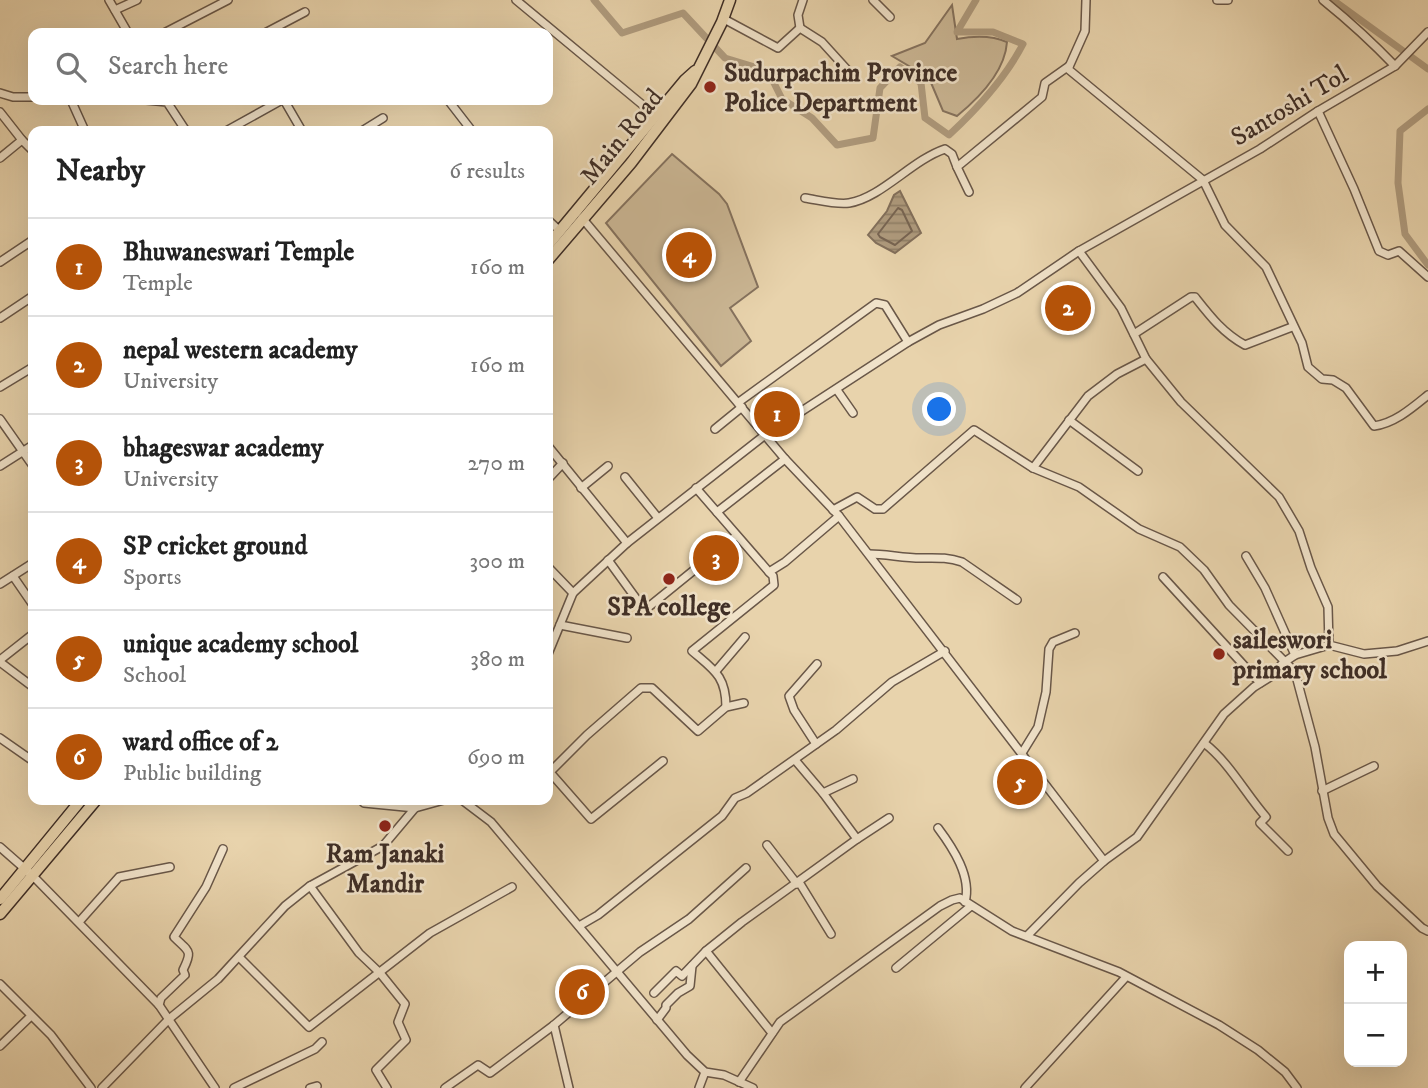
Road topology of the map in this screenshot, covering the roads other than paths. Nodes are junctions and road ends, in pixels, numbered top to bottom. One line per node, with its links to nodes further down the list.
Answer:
1 (108, 0): 12 (street)
2 (137, 0): 12 (street)
3 (228, 0): 18 (street)
4 (516, 0): 20 (street)
5 (736, 0): 14 (main road)
6 (803, 0): 16 (street)
7 (873, 0): 15 (street)
8 (1086, 0): 24 (street)
9 (1217, 0): 10 (street)
10 (1228, 0)
11 (1323, 0): 23 (street)
12 (115, 10): 17 (street)
13 (305, 12): 19 (street)
14 (726, 13): 16 (street); 25 (main road, Main Road)
15 (890, 17)
16 (800, 27): 26 (street)
17 (125, 28)
18 (174, 28)
19 (275, 28)
20 (550, 28)
21 (553, 31): 36 (street)
22 (1428, 32): 23 (street, Santoshi Tol)
23 (1398, 63): 34 (street, Santoshi Tol)
24 (1069, 66): 47 (street); 48 (street)
25 (697, 69): 36 (main road, Main Road); 51 (main road, Main Road)
26 (852, 75)
27 (0, 93): 28 (street)
28 (28, 97)
29 (73, 105): 38 (street)
30 (169, 105): 39 (street)
31 (274, 105): 40 (street)
32 (286, 105): 41 (street)
33 (452, 105): 43 (street)
34 (1318, 111): 48 (street, Santoshi Tol); 59 (street)
35 (0, 112): 44 (street)
36 (656, 116): 51 (main road, Main Road)
37 (383, 118): 42 (street)
38 (83, 126)
39 (183, 126)
40 (235, 126)
41 (299, 126)
42 (370, 126)
43 (468, 126)
44 (22, 140): 45 (street); 46 (street)
45 (28, 146)
46 (0, 158)
47 (957, 167): 49 (street); 50 (street)
48 (1203, 180): 56 (street, Santoshi Tol); 62 (street)
49 (969, 192)
50 (805, 198)
51 (580, 216): 53 (main road, Main Road); 57 (main road, Main Road); 70 (street)
52 (553, 225): 53 (street)
53 (560, 231): 54 (main road, Main Road)
54 (553, 239)
55 (28, 243): 58 (street)
56 (1079, 251): 63 (street); 64 (street, Santoshi Tol)
57 (553, 253)
58 (0, 262)
59 (1428, 277)
60 (28, 299): 61 (street)
61 (0, 318)
62 (1292, 327): 63 (street); 69 (street)
63 (1134, 334): 65 (street)
64 (908, 342): 68 (street, Santoshi Tol); 70 (street)
65 (1146, 359): 73 (street); 114 (street)
66 (28, 370): 67 (street)
67 (0, 387)
68 (837, 390): 71 (street); 75 (street, Santoshi Tol)
69 (1428, 395)
70 (741, 404): 74 (street); 75 (street)
71 (853, 413)
72 (0, 419): 77 (street)
73 (1069, 420): 84 (street); 85 (street)
74 (715, 429)
75 (765, 435): 79 (street); 89 (street, Santoshi Tol)
76 (28, 448): 77 (street)
77 (22, 452): 80 (street); 82 (street)
78 (553, 452): 81 (street)
79 (785, 459): 90 (street); 91 (street)
80 (28, 460)
81 (563, 463): 86 (street); 88 (street)
82 (0, 466)
83 (608, 466): 88 (street)
84 (1033, 468): 91 (street); 118 (street)
85 (1138, 471)
86 (553, 474)
87 (625, 477): 92 (street)
88 (581, 488): 94 (street)
89 (696, 488): 90 (street); 92 (street, Santoshi Tol)
90 (717, 512): 93 (street)
91 (836, 513): 95 (street); 100 (street)
92 (658, 518): 94 (street, Santoshi Tol)
93 (736, 536): 97 (street); 100 (street)
94 (627, 543): 97 (street, Santoshi Tol)
95 (869, 554): 106 (street); 115 (street)
96 (1246, 556): 116 (street)
97 (608, 560): 104 (street, Santoshi Tol)
98 (28, 566): 101 (street)
99 (553, 572): 104 (street)
100 (769, 572): 120 (street)
101 (13, 576): 103 (street); 105 (street)
102 (1163, 577): 122 (street)
103 (0, 584)
104 (573, 593): 107 (street)
105 (28, 598)
106 (1017, 600)
107 (560, 625): 111 (street); 113 (street)
108 (1075, 634): 128 (street)
109 (745, 637): 120 (street)
110 (28, 638): 117 (street)
111 (626, 638)
112 (1428, 641): 114 (street)
113 (553, 642)
114 (1329, 645): 116 (street)
115 (945, 651): 127 (street); 128 (street)
116 (1295, 655): 118 (street)
117 (0, 661): 121 (street)
118 (1283, 663): 122 (street); 136 (street)
119 (817, 664): 127 (street)
120 (716, 671): 124 (street)
121 (28, 683)
122 (1260, 683): 126 (street)
123 (744, 703): 124 (street)
124 (726, 707): 133 (street)
125 (0, 738): 129 (street)
126 (1204, 743): 150 (street); 151 (street)
127 (816, 744): 130 (street)
128 (1022, 754): 151 (street)
129 (28, 758)
130 (795, 760): 137 (street); 162 (street)
131 (663, 761): 134 (street)
132 (1374, 766): 136 (street)
133 (553, 767)
134 (553, 776)
135 (853, 779): 137 (street)
136 (1322, 791): 163 (street)
137 (824, 793): 146 (street)
138 (77, 805): 154 (main road)
139 (91, 805): 154 (main road)
140 (384, 805): 143 (street)
141 (426, 805): 143 (street)
142 (469, 805): 162 (street)
143 (415, 808): 156 (street)
144 (889, 818): 146 (street)
145 (938, 828): 159 (street)
146 (857, 839): 155 (street)
147 (767, 845): 155 (street)
148 (0, 847): 154 (street)
149 (223, 849): 175 (street)
150 (1288, 851)
151 (1104, 861): 165 (street)
152 (170, 867): 161 (street)
153 (746, 867): 171 (street)
154 (29, 872): 158 (main road); 160 (main road); 161 (street)
155 (798, 883): 164 (street); 166 (street)
156 (310, 886): 167 (street); 170 (street)
157 (512, 887): 170 (street)
158 (0, 899)
159 (968, 904): 165 (street); 169 (street); 180 (street)
160 (0, 914)
161 (79, 922): 175 (street)
162 (579, 926): 171 (street)
163 (1428, 931)
164 (831, 934)
165 (1027, 936): 172 (street)
166 (706, 951): 168 (street); 180 (street)
167 (239, 957): 170 (street); 177 (street)
168 (692, 966): 174 (street); 178 (street)
169 (896, 968)
170 (380, 973): 189 (street)
171 (617, 973): 178 (street); 179 (street)
172 (1126, 977): 194 (street); 195 (street)
173 (0, 984): 176 (street)
174 (654, 993)
175 (159, 1005): 177 (street)
176 (31, 1016): 182 (street); 185 (street)
177 (169, 1020): 186 (street); 187 (street)
178 (657, 1020): 183 (street)
179 (554, 1025): 190 (street); 191 (street)
180 (772, 1033): 184 (street)
181 (322, 1042): 188 (street)
182 (0, 1046)
183 (705, 1072): 184 (street); 192 (street)
184 (739, 1082): 193 (street)
185 (91, 1088)
186 (102, 1088)
187 (215, 1088)
188 (234, 1088)
189 (387, 1088)
190 (445, 1088)
191 (569, 1088)
192 (699, 1088)
193 (753, 1088)
194 (1025, 1088)
195 (1297, 1088)

